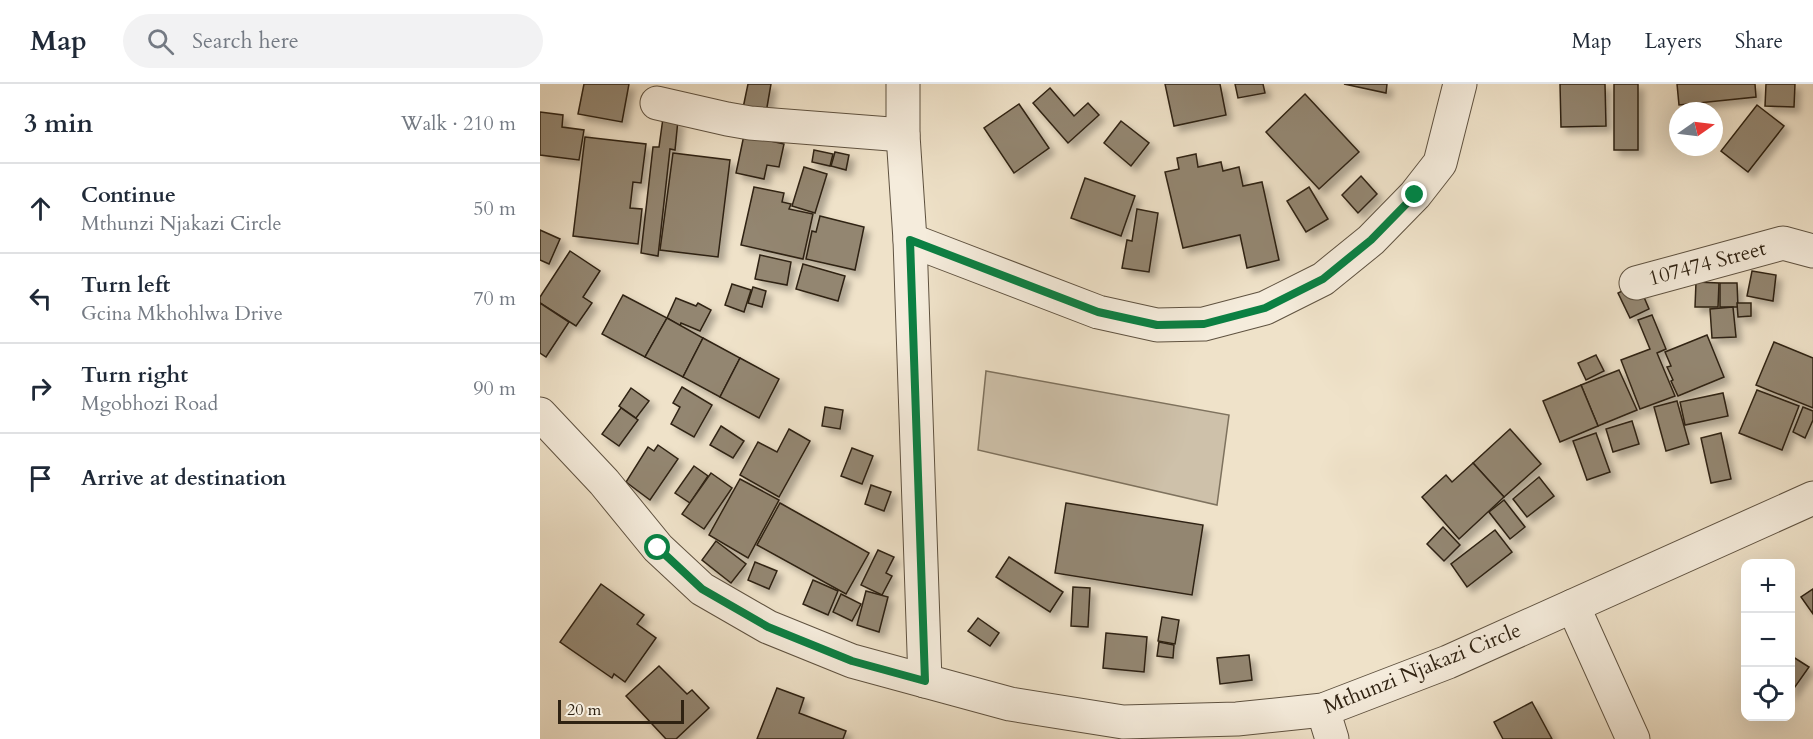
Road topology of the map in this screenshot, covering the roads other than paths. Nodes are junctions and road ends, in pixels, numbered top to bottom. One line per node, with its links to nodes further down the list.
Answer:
1 (903, 84): 4 (street)
2 (1460, 84): 5 (street)
3 (657, 103): 4 (street)
4 (903, 135): 5 (street)
5 (910, 240): 11 (street)
6 (1813, 251): 7 (street, 107474 Street)
7 (1636, 282)
8 (540, 414): 11 (street, Mthunzi Njakazi Circle)
9 (1813, 498): 10 (street, Mthunzi Njakazi Circle)
10 (1573, 606): 12 (street, Mthunzi Njakazi Circle); 13 (street)
11 (925, 681): 12 (street, Mthunzi Njakazi Circle)
12 (1327, 724)
13 (1634, 739)

